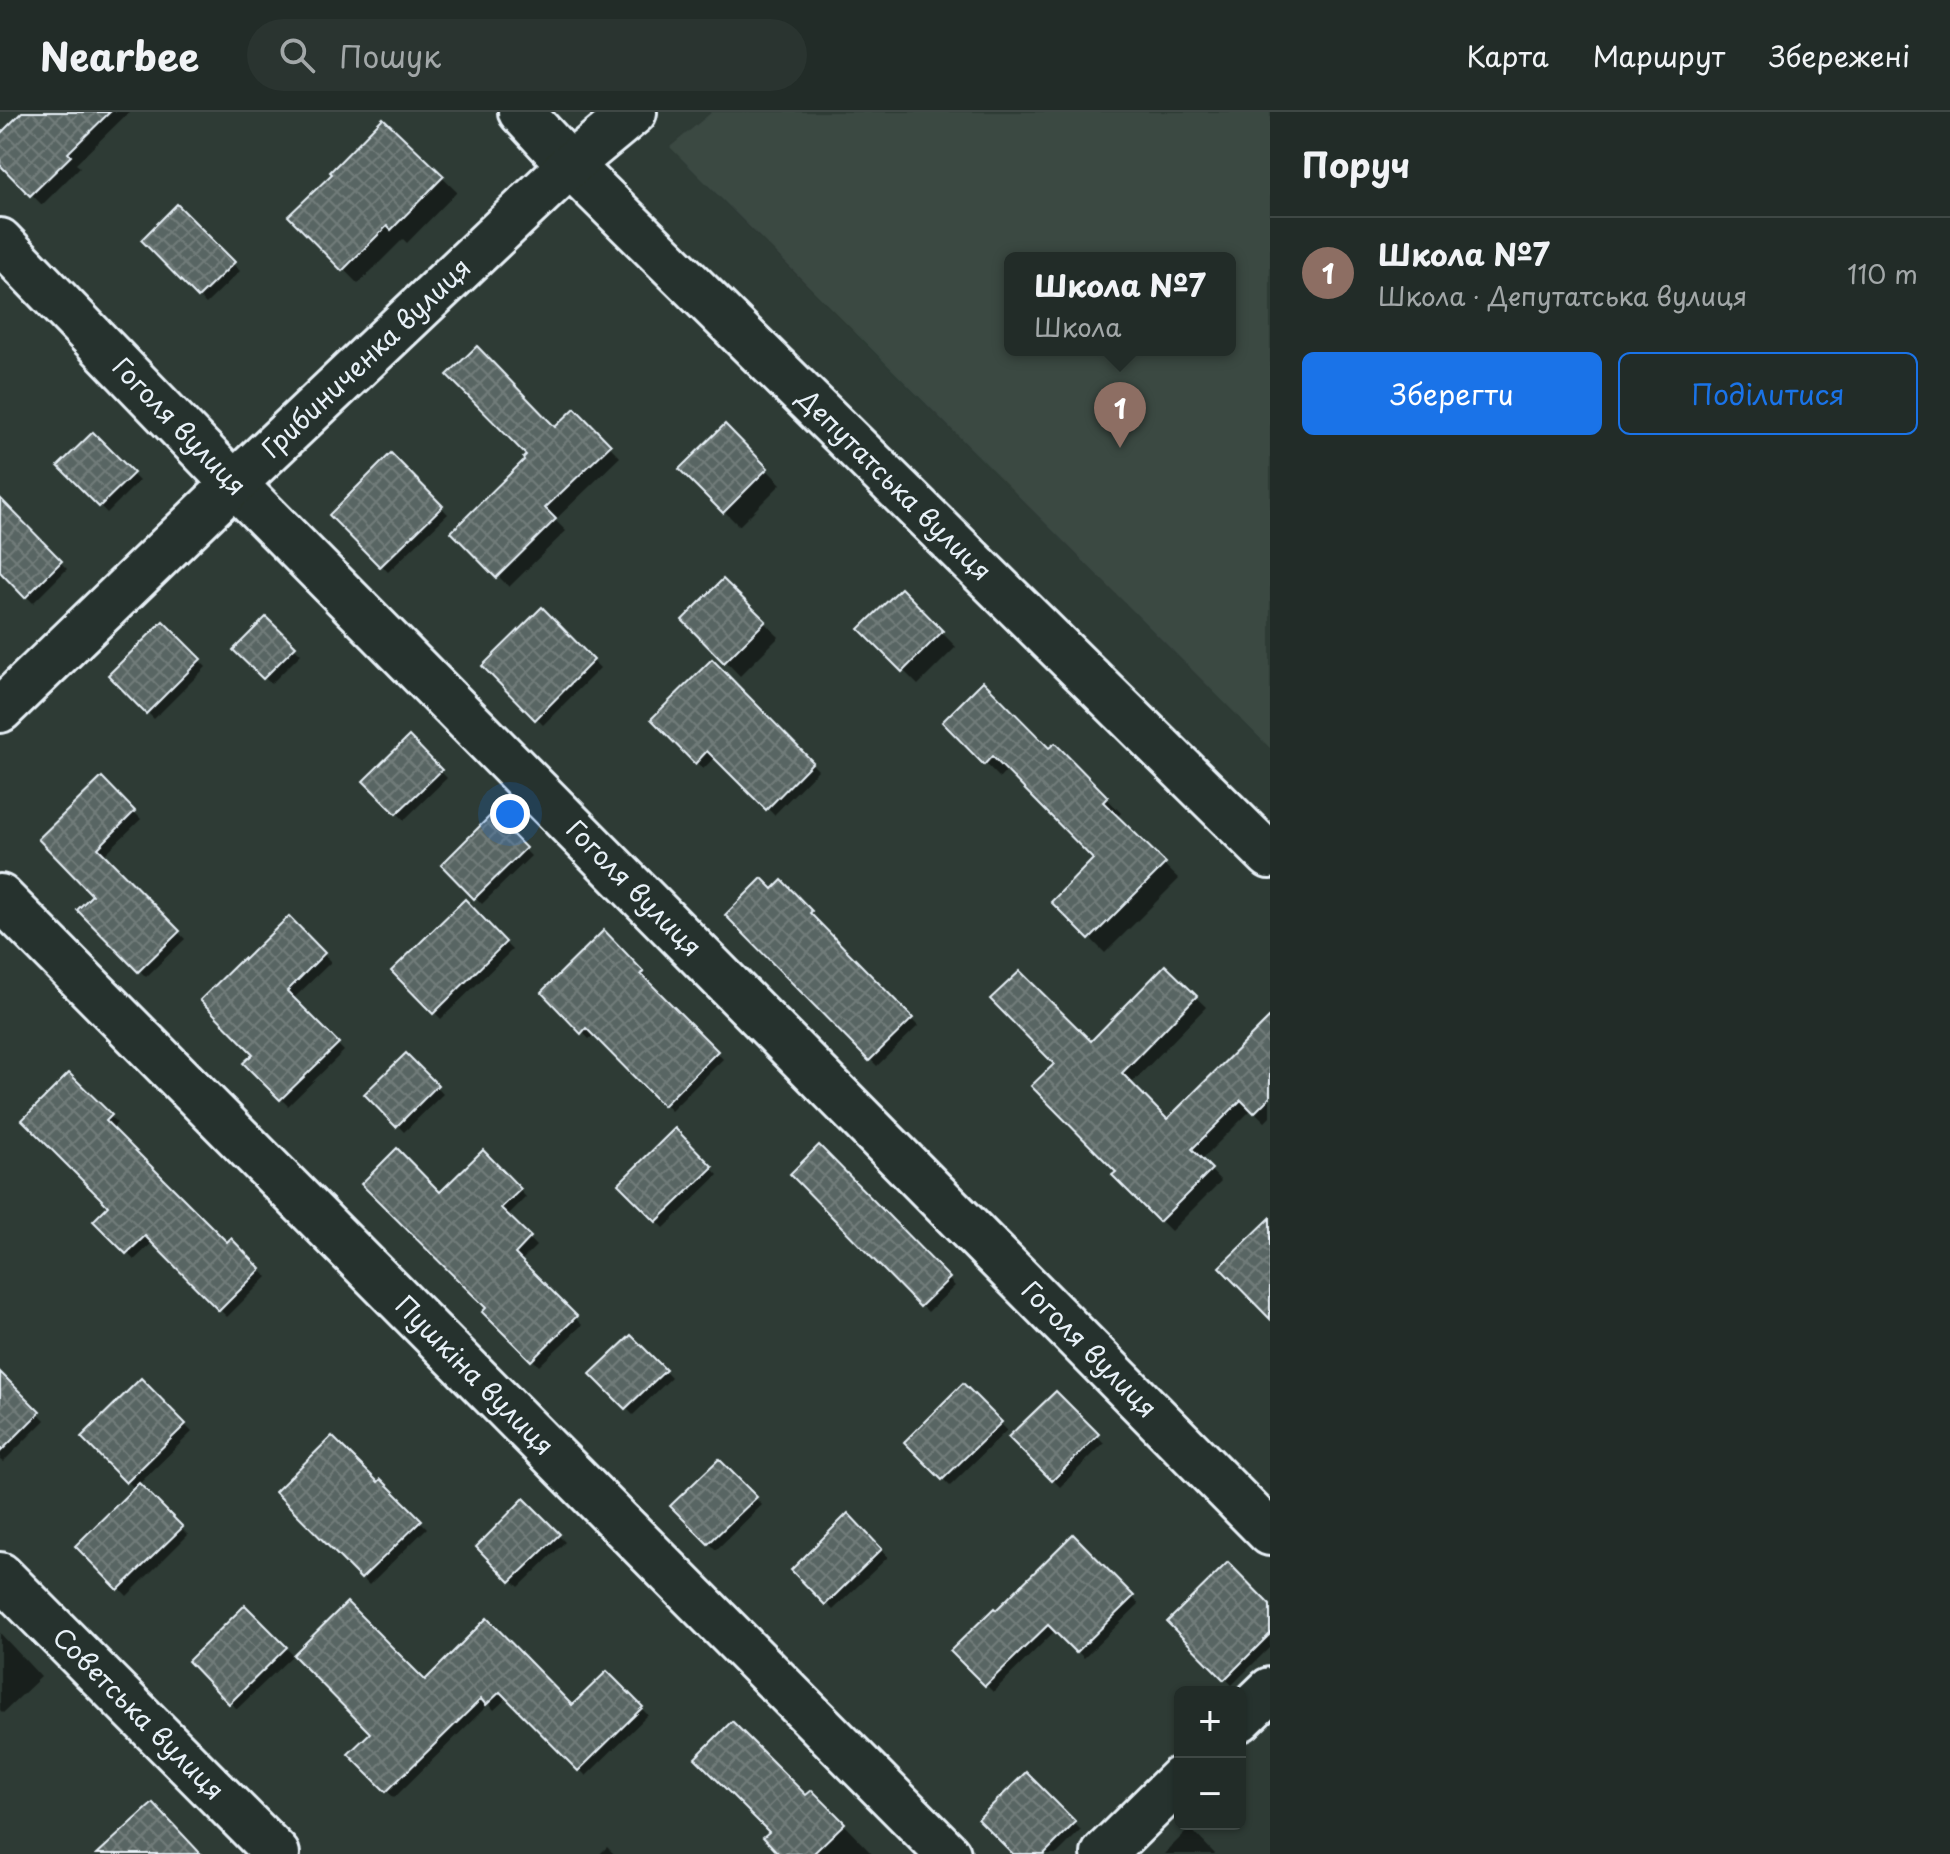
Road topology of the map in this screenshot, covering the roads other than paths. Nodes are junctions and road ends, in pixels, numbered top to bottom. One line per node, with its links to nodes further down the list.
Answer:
1 (521, 112): 3 (street, Депутатська вулиця)
2 (634, 112): 3 (street, Грибиниченка вулиця)
3 (570, 165): 5 (street, Грибиниченка вулиця); 7 (street, Депутатська вулиця)
4 (0, 241): 5 (street, Гоголя вулиця)
5 (234, 484): 6 (street, Грибиниченка вулиця); 9 (street, Гоголя вулиця)
6 (0, 710)
7 (1270, 856)
8 (0, 897): 15 (street, Пушкіна вулиця)
9 (1270, 1533)
10 (0, 1575): 14 (street, Советська вулиця)
11 (1270, 1690): 12 (street)
12 (1246, 1713)
13 (1174, 1785): 16 (street)
14 (277, 1854)
15 (948, 1854)
16 (1104, 1854)

